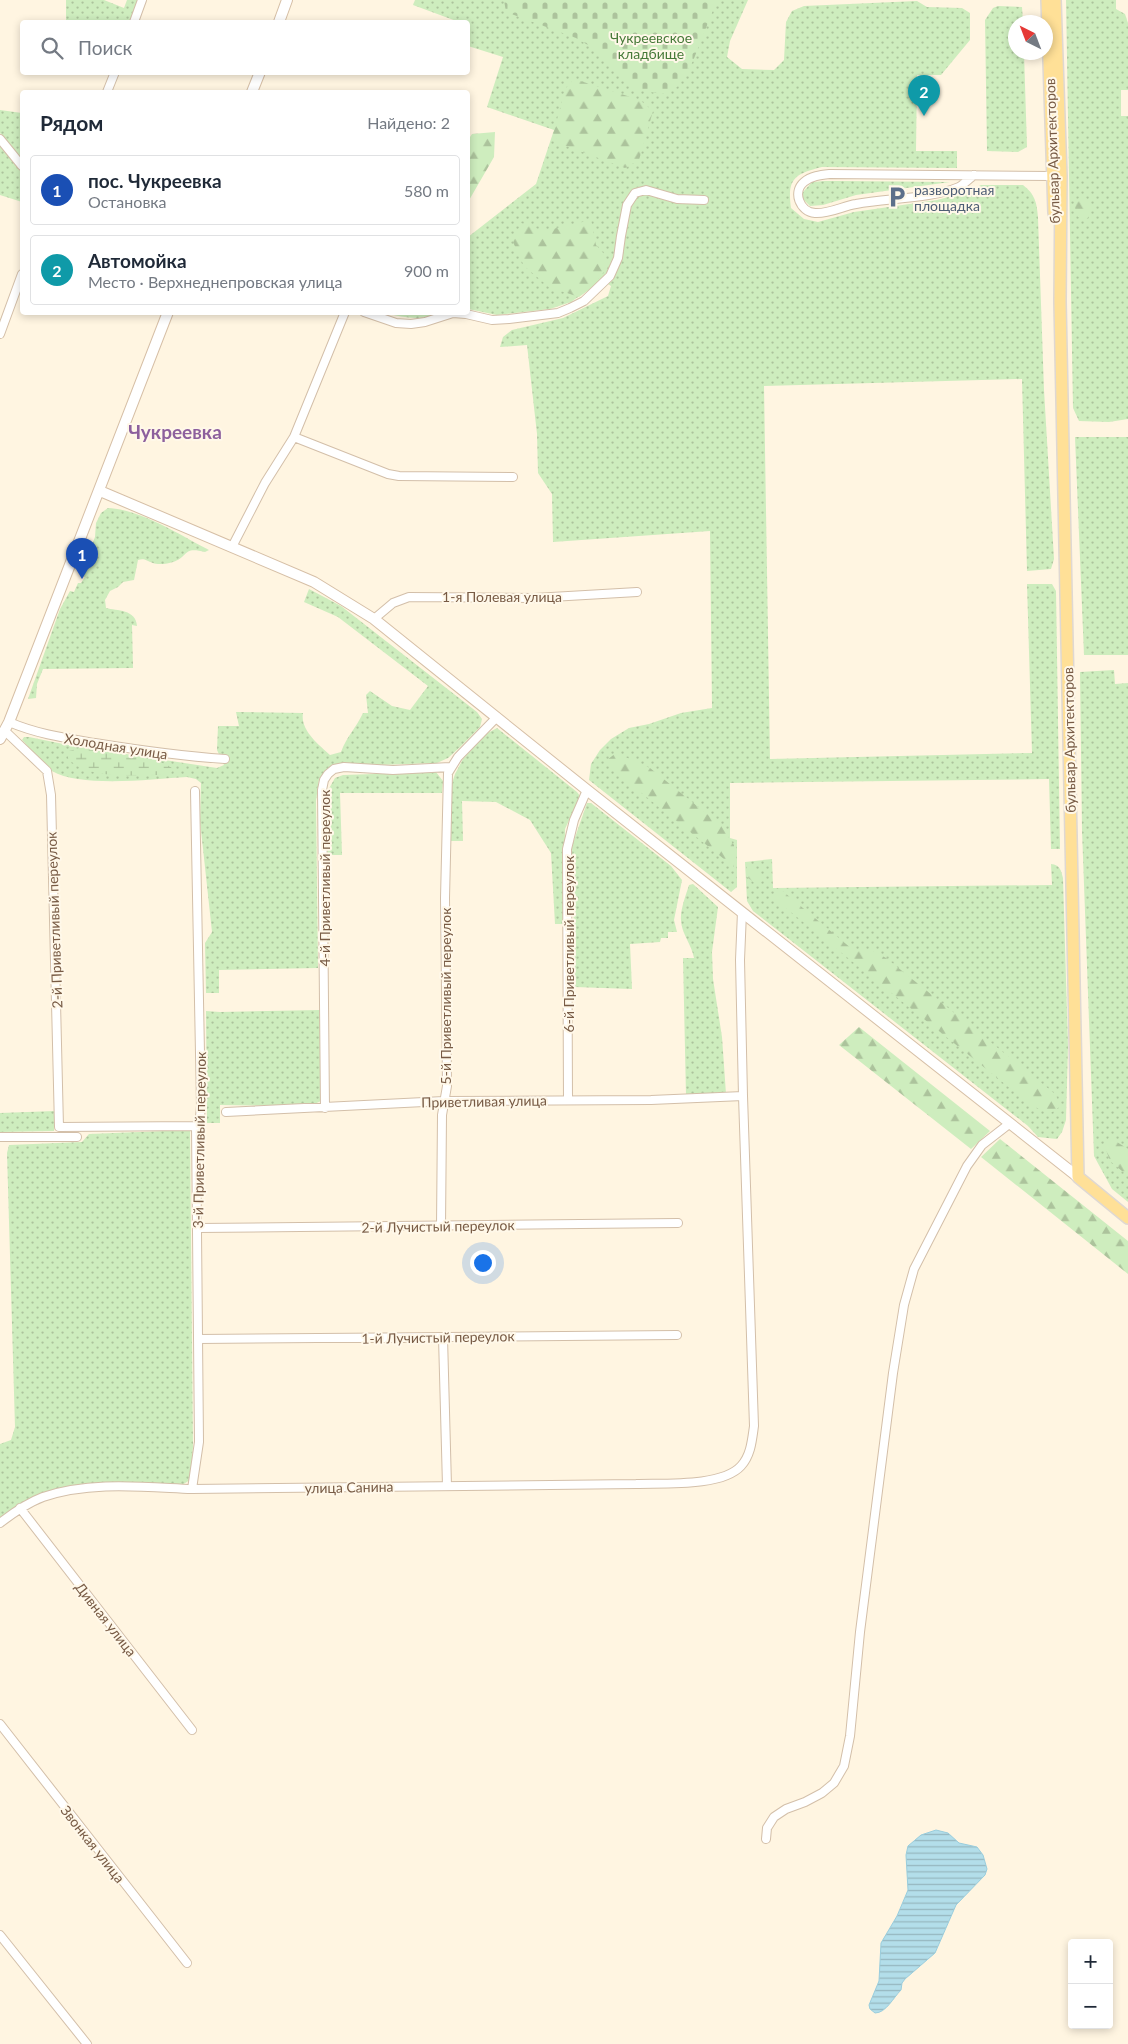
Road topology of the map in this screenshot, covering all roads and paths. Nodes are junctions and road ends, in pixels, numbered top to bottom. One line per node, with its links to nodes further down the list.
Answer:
1 (142, 0): 5 (street)
2 (287, 0): 6 (main road)
3 (1047, 0): 14 (main road, бульвар Архитекторов)
4 (1055, 0): 14 (main road, бульвар Архитекторов)
5 (135, 20)
6 (280, 20)
7 (114, 75): 9 (street)
8 (259, 75): 10 (main road)
9 (108, 90)
10 (253, 90)
11 (0, 138): 12 (street)
12 (20, 163)
13 (974, 175): 13 (street); 14 (street)
14 (1056, 176): 45 (main road, бульвар Архитекторов)
15 (704, 200): 21 (street)
16 (20, 279): 22 (street)
17 (167, 315): 25 (main road)
18 (344, 315): 23 (street)
19 (373, 315): 20 (street)
20 (450, 315)
21 (470, 315)
22 (0, 334)
23 (294, 437): 24 (street); 26 (street)
24 (513, 477)
25 (100, 491): 26 (main road); 30 (main road)
26 (232, 547): 28 (main road)
27 (637, 592): 28 (street, 1-я Полевая улица)
28 (374, 619): 29 (main road)
29 (496, 717): 32 (street); 33 (main road)
30 (5, 730): 31 (street, Холодная улица); 42 (street, 2-й Приветливый переулок)
31 (225, 760)
32 (450, 767): 38 (street, 5-й Приветливый переулок); 39 (street, 4-й Приветливый переулок)
33 (587, 790): 35 (main road); 37 (street, 6-й Приветливый переулок)
34 (195, 791): 42 (street, 3-й Приветливый переулок)
35 (742, 912): 36 (street, улица Санина); 41 (main road)
36 (743, 1096): 37 (street, Приветливая улица); 53 (street, улица Санина)
37 (568, 1100): 38 (street, Приветливая улица)
38 (444, 1101): 39 (street, Приветливая улица); 48 (street, 5-й Приветливый переулок)
39 (325, 1108): 40 (street, Приветливая улица)
40 (226, 1112)
41 (1009, 1124): 45 (main road); 59 (street)
42 (196, 1126): 49 (street, 3-й Приветливый переулок)
43 (0, 1137): 44 (street)
44 (77, 1137)
45 (1078, 1178): 46 (main road)
46 (1128, 1218)
47 (678, 1223): 48 (street, 2-й Лучистый переулок)
48 (440, 1226): 49 (street, 2-й Лучистый переулок)
49 (198, 1228): 52 (street, 3-й Приветливый переулок)
50 (677, 1335): 51 (street, 1-й Лучистый переулок)
51 (443, 1337): 52 (street, 1-й Лучистый переулок); 53 (street)
52 (198, 1339): 54 (street, 3-й Приветливый переулок)
53 (447, 1486): 54 (street, улица Санина)
54 (192, 1489): 55 (street, улица Санина)
55 (20, 1508): 56 (street, улица Санина); 58 (street, Дивная улица)
56 (0, 1523)
57 (0, 1724): 61 (street, Звонкая улица)
58 (192, 1730)
59 (766, 1839)
60 (0, 1935): 62 (street)
61 (187, 1963)
62 (86, 2044)

